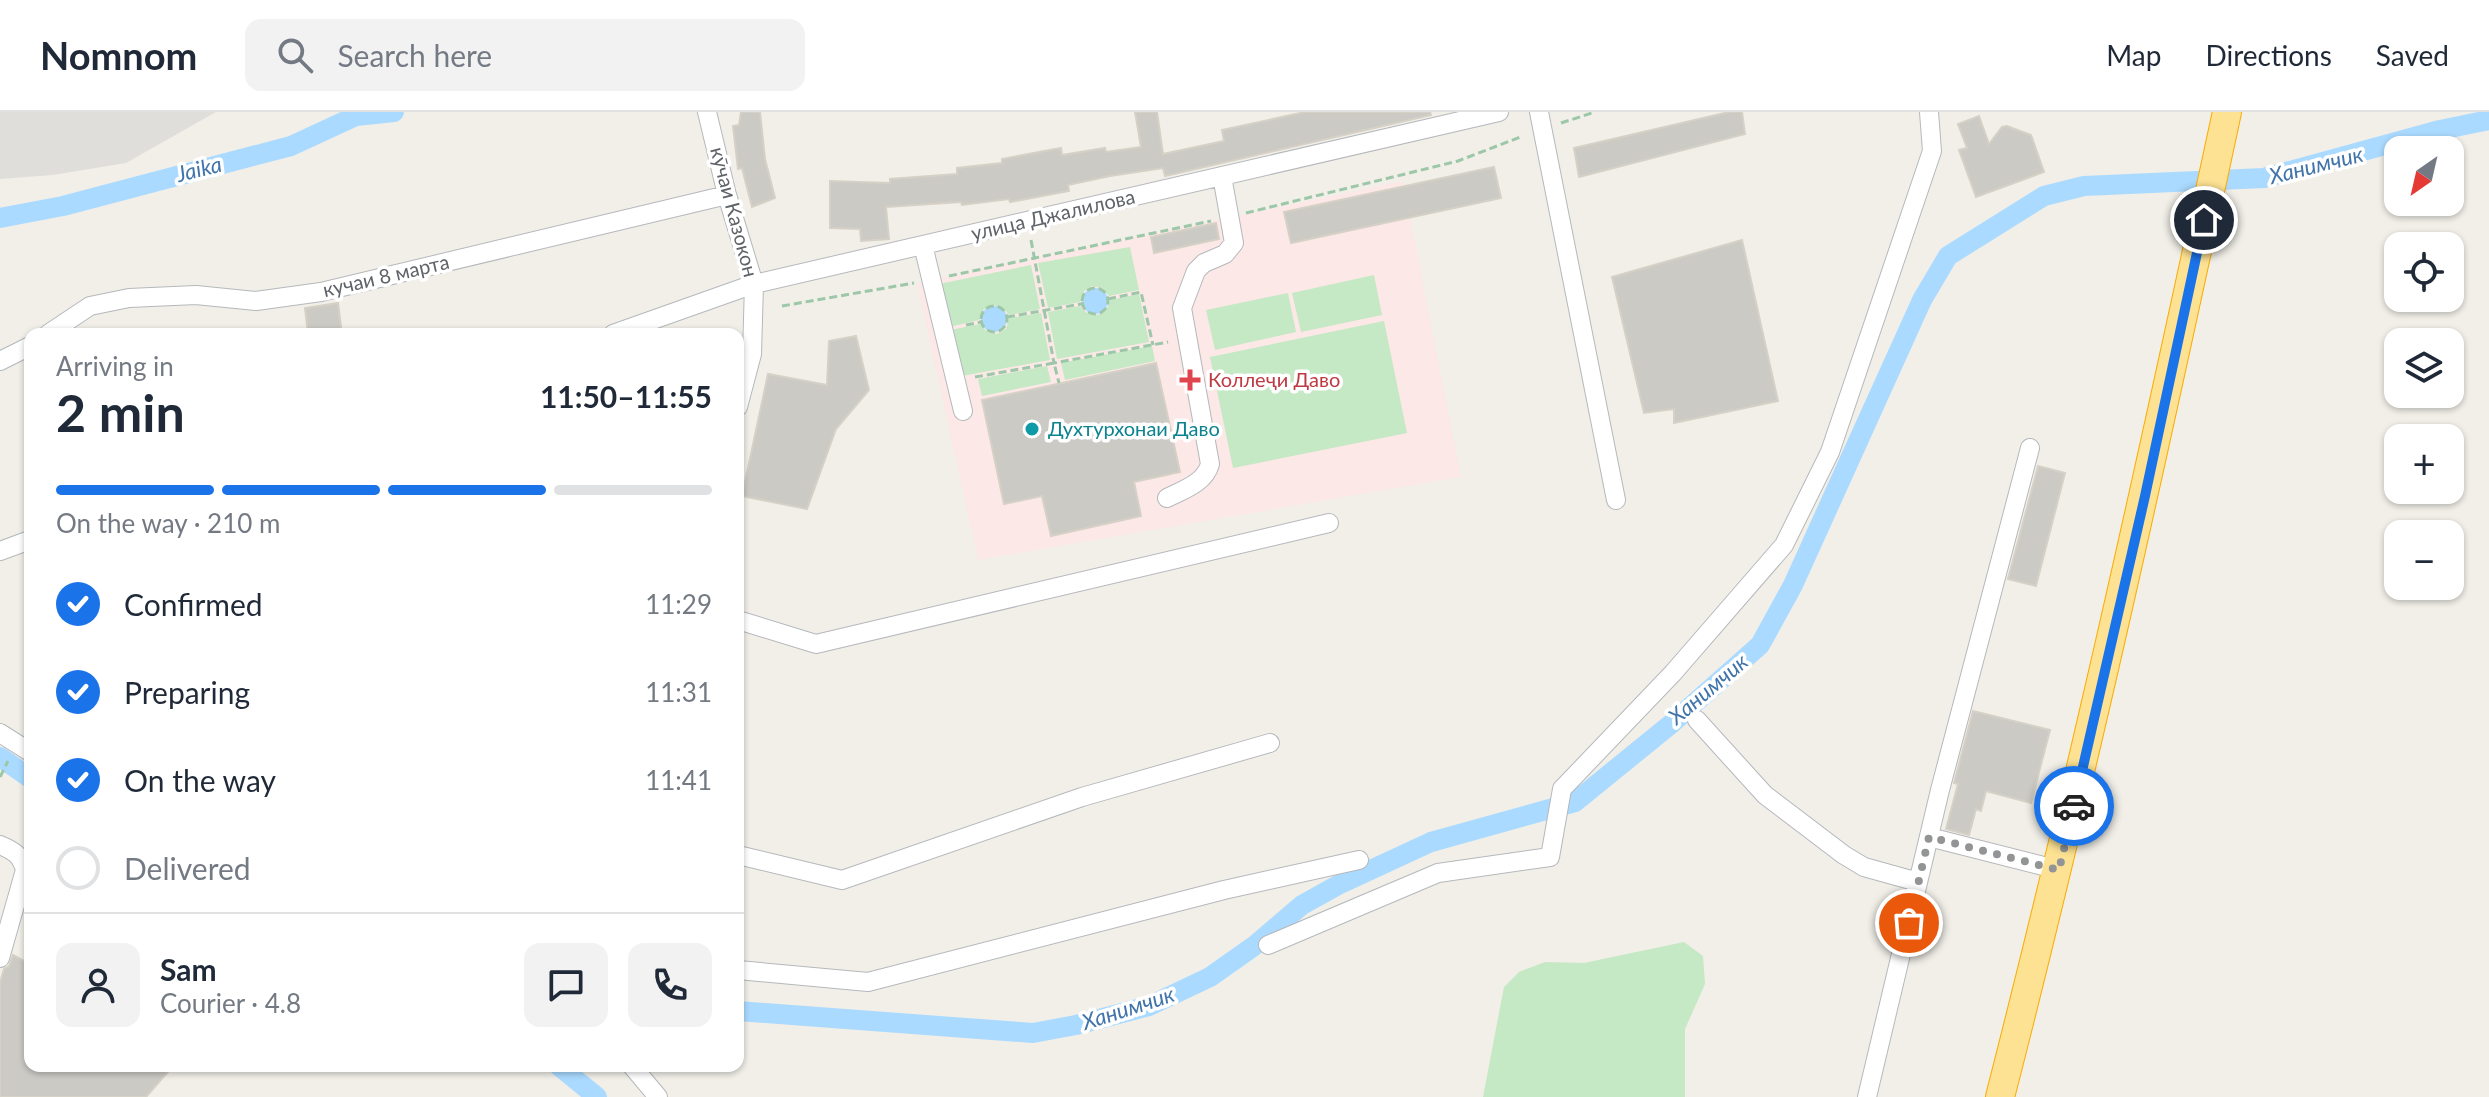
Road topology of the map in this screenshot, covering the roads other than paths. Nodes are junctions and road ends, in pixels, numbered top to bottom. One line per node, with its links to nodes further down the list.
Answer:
1 (1499, 112): 6 (street, улица Джалилова)
2 (1929, 112): 35 (street)
3 (709, 116): 7 (street, кӯчаи Казокон)
4 (1541, 120): 18 (street)
5 (2225, 121): 32 (highway)
6 (1222, 176): 8 (street, улица Джалилова); 17 (street)
7 (727, 195): 9 (street, кӯчаи Казокон); 10 (street, кучаи 8 марта)
8 (923, 245): 9 (street, улица Джалилова); 15 (street)
9 (754, 284): 11 (street, улица Джалилова); 14 (street, кӯчаи Казокон)
10 (57, 328)
11 (630, 328)
12 (24, 349): 13 (street)
13 (0, 361)
14 (744, 384)
15 (963, 411)
16 (2030, 448): 27 (street)
17 (1167, 498)
18 (1616, 500)
19 (1329, 523): 22 (street)
20 (24, 542): 21 (street)
21 (0, 551)
22 (744, 622)
23 (1697, 720): 34 (street)
24 (0, 733): 26 (street)
25 (1270, 743): 29 (street)
26 (24, 748)
27 (1929, 837): 32 (street); 34 (street)
28 (0, 845): 31 (street)
29 (744, 856)
30 (1359, 860): 37 (street)
31 (24, 866)
32 (2059, 870): 41 (highway)
33 (24, 874): 36 (street)
34 (1918, 882): 40 (street)
35 (1268, 945)
36 (0, 958)
37 (744, 971)
38 (637, 1072): 39 (street)
39 (658, 1097)
40 (1867, 1097)
41 (2000, 1097)

